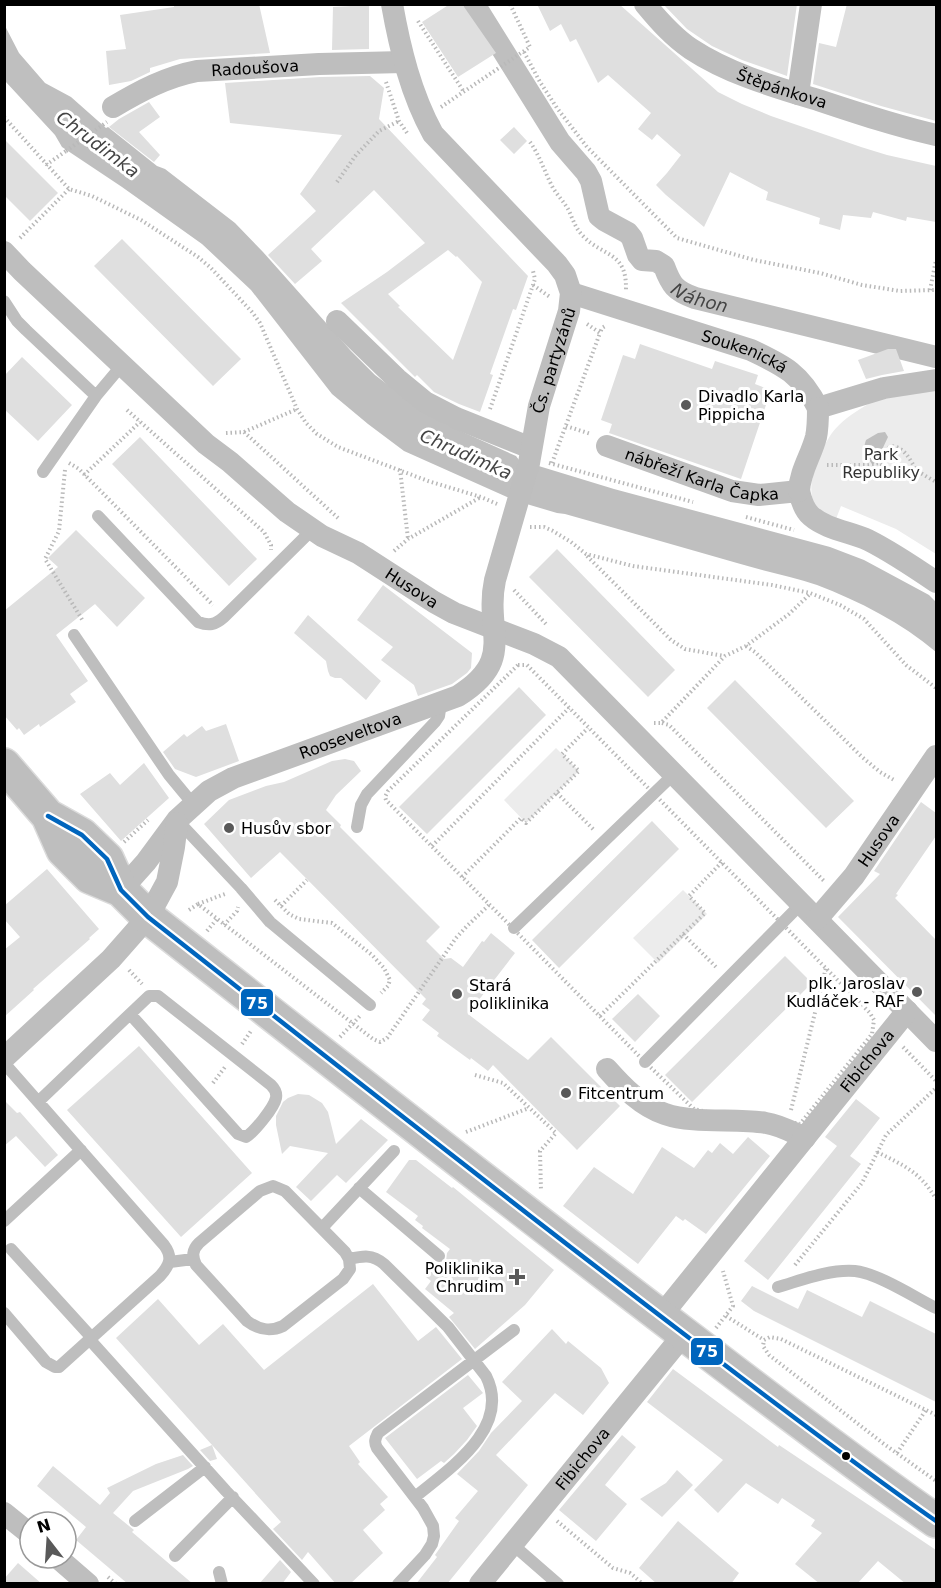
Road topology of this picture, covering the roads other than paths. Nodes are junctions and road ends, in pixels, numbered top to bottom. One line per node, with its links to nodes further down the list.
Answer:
1 (392, 4): 4 (street, Čs. partyzánů)
2 (645, 4): 5 (street, Štěpánkova)
3 (811, 4): 5 (street)
4 (404, 62): 6 (street, Radoušova); 9 (street, Čs. partyzánů)
5 (798, 94): 7 (street, Štěpánkova)
6 (110, 114)
7 (936, 135)
8 (8, 252): 12 (street, Husova)
9 (571, 293): 15 (street, Soukenická); 17 (street, Čs. partyzánů)
10 (4, 302): 14 (lane)
11 (337, 321): 17 (street)
12 (122, 365): 14 (lane); 21 (street, Husova)
13 (936, 380): 15 (street)
14 (96, 396): 18 (lane)
15 (818, 408): 19 (street, nábřeží Karla Čapka)
16 (607, 446): 19 (street, nábřeží Karla Čapka)
17 (535, 458): 23 (street, Čs. partyzánů)
18 (43, 472)
19 (799, 491): 22 (street, nábřeží Karla Čapka)
20 (98, 516): 21 (lane)
21 (312, 530): 23 (street, Husova)
22 (936, 582)
23 (494, 629): 25 (street, Rooseveltova); 28 (street, Husova)
24 (74, 634): 29 (lane)
25 (441, 703): 29 (street, Rooseveltova); 30 (lane)
26 (936, 756): 32 (street, Husova)
27 (4, 765): 31 (main road)
28 (674, 774): 32 (street, Husova); 34 (lane)
29 (185, 812): 31 (street, Rooseveltova); 33 (street); 35 (lane)
30 (357, 827)
31 (121, 890): 33 (main road)
32 (809, 911): 36 (street, Husova); 40 (lane)
33 (148, 917): 39 (street); 59 (main road)
34 (514, 928)
35 (370, 1005)
36 (907, 1011): 38 (street, Husova); 44 (street, Fibichova)
37 (130, 1014): 37 (lane); 43 (lane)
38 (936, 1041)
39 (4, 1058)
40 (645, 1062)
41 (4, 1063): 43 (lane)
42 (607, 1069): 44 (street)
43 (39, 1101): 45 (lane)
44 (805, 1138): 59 (street, Fibichova)
45 (81, 1150): 48 (lane); 54 (lane)
46 (394, 1151): 47 (lane)
47 (359, 1188): 49 (lane); 51 (lane)
48 (4, 1221)
49 (322, 1228): 52 (lane); 53 (lane)
50 (7, 1248): 60 (lane)
51 (440, 1256)
52 (193, 1258): 53 (lane); 54 (lane)
53 (349, 1259): 61 (lane)
54 (170, 1262): 60 (lane)
55 (777, 1287): 56 (lane)
56 (936, 1308)
57 (4, 1313): 60 (lane)
58 (514, 1330): 61 (lane)
59 (682, 1332): 67 (main road); 69 (street, Fibichova)
60 (91, 1339): 62 (lane)
61 (474, 1360): 64 (lane); 64 (lane)
62 (205, 1467): 63 (lane); 66 (lane)
63 (233, 1497): 70 (lane); 73 (lane)
64 (415, 1497): 74 (lane)
65 (4, 1513): 68 (street)
66 (135, 1521)
67 (936, 1521)
68 (18, 1524)
69 (512, 1544): 75 (street, Fibichova); 76 (lane)
70 (176, 1556)
71 (72, 1570): 72 (street)
72 (88, 1584)
73 (314, 1584)
74 (399, 1584)
75 (480, 1584)
76 (558, 1584)

